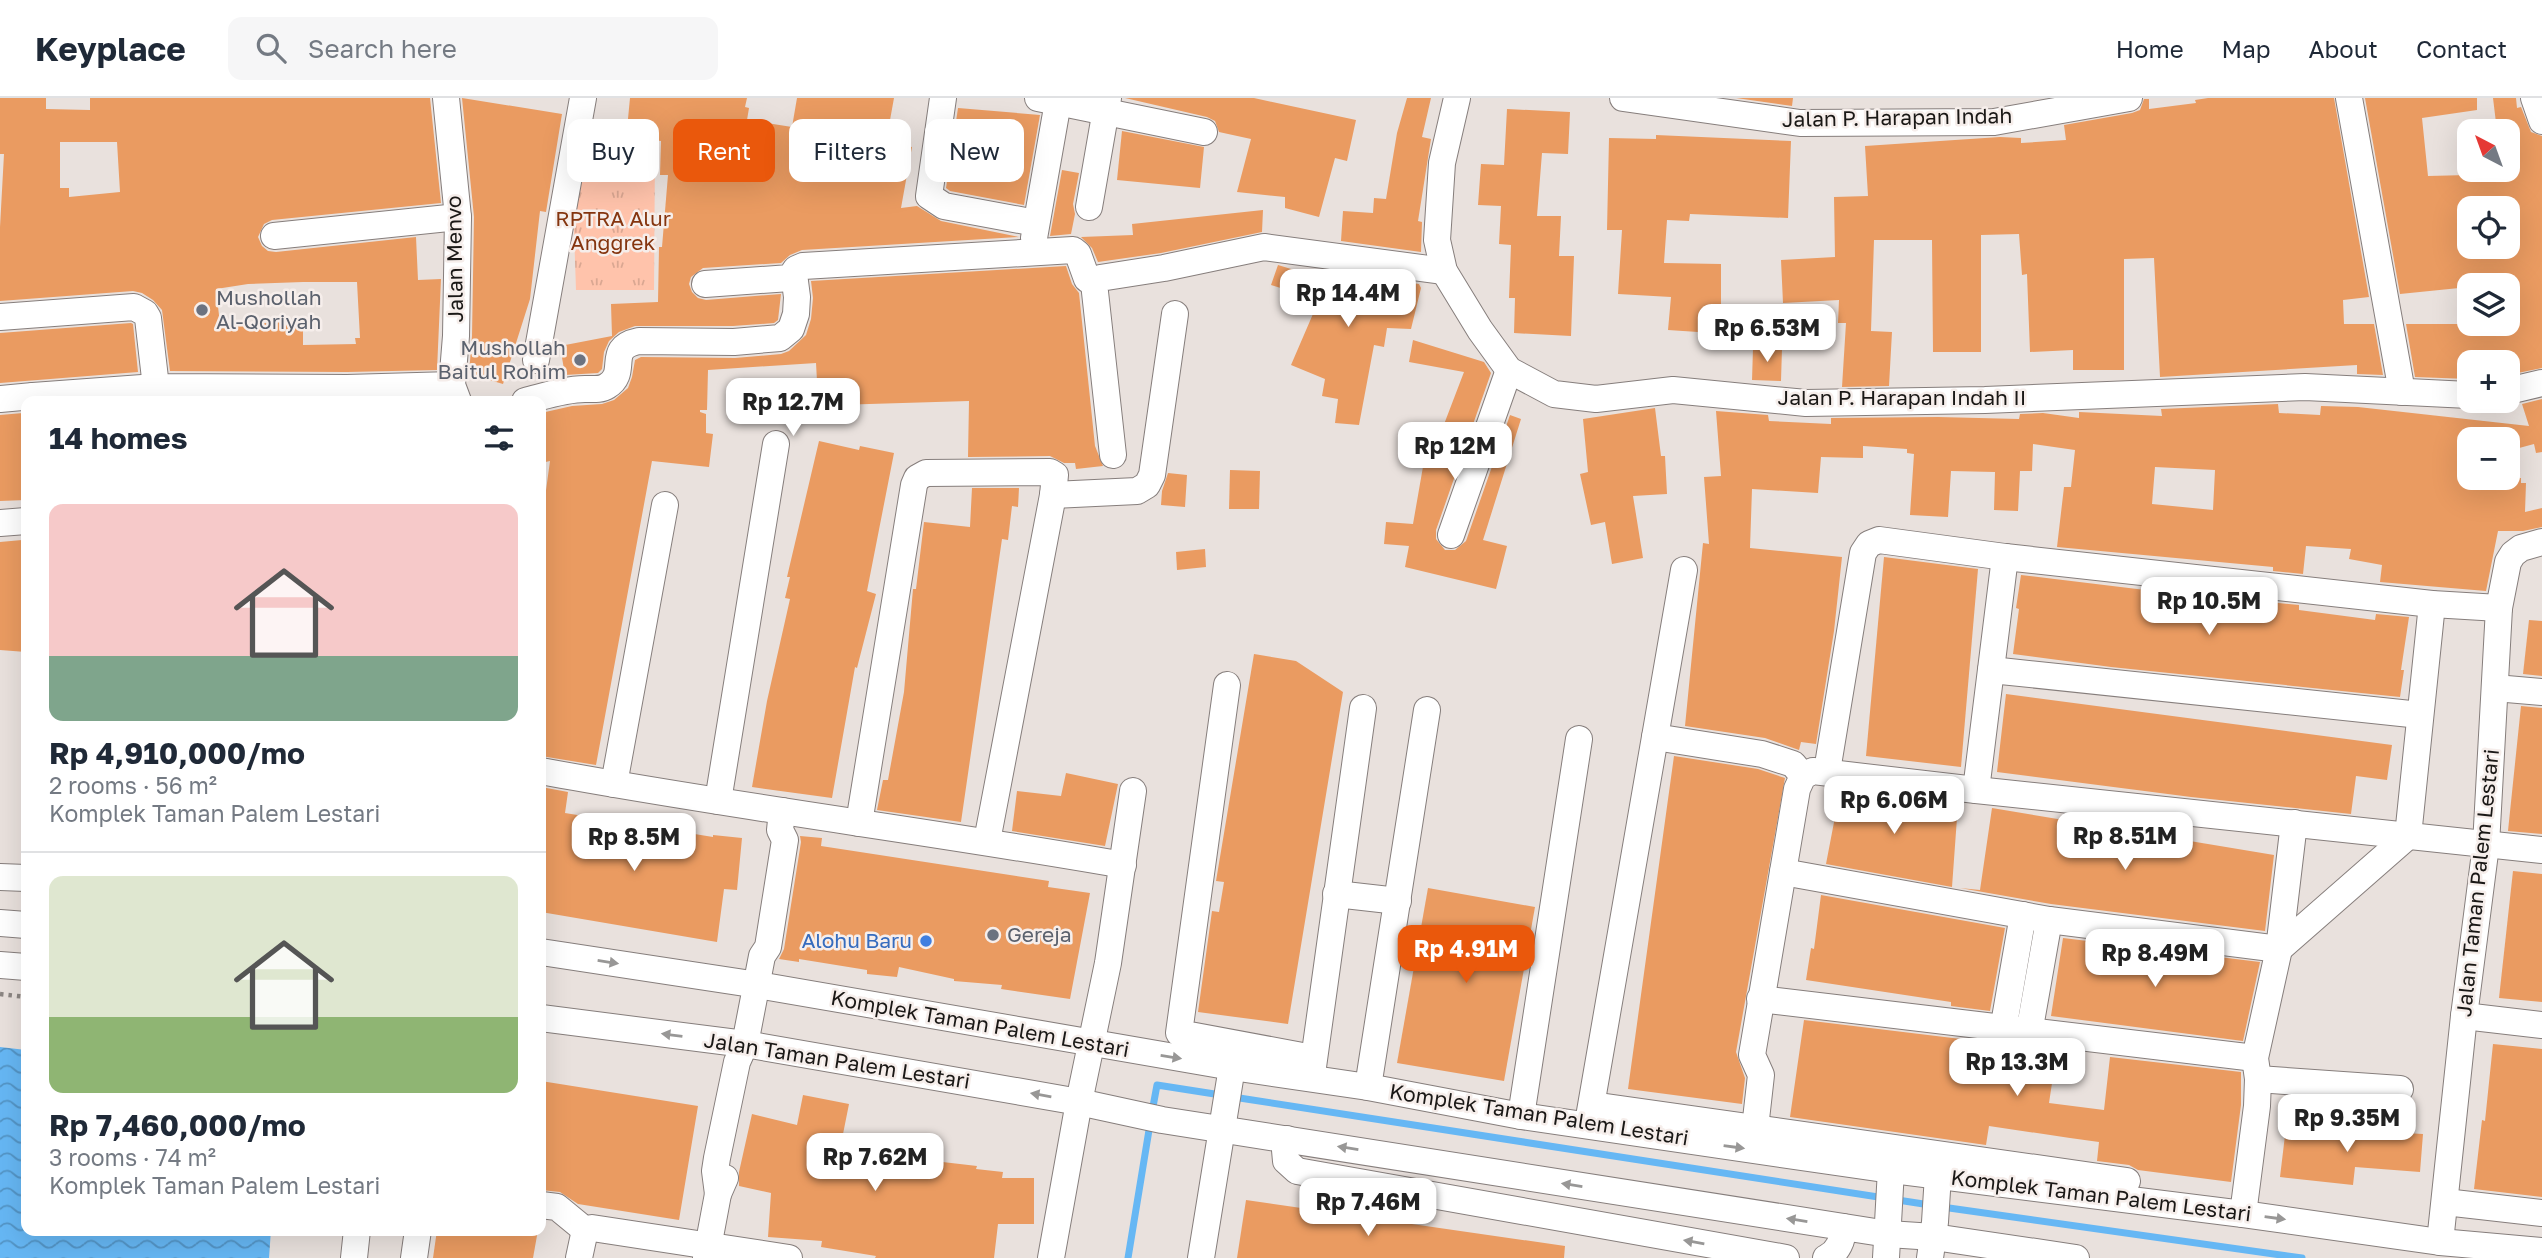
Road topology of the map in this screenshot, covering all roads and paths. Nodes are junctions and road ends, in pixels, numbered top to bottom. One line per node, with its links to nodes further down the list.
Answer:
1 (446, 98): 16 (street, Jalan Menvo)
2 (583, 98): 26 (street)
3 (943, 98): 17 (street)
4 (1457, 98): 20 (street, Jalan P. Harapan Indah II)
5 (1623, 98): 11 (street, Jalan P. Harapan Indah)
6 (2349, 98): 31 (street)
7 (2534, 98): 13 (street)
8 (2116, 99): 12 (street, Jalan P. Harapan Indah)
9 (1048, 100): 10 (street); 17 (street)
10 (1107, 104): 14 (street); 15 (street)
11 (1712, 105): 12 (street, Jalan P. Harapan Indah)
12 (1992, 110)
13 (2542, 121)
14 (1204, 132)
15 (1088, 207)
16 (458, 217): 18 (street); 32 (street, Jalan Menvo)
17 (1036, 223): 19 (street)
18 (274, 236)
19 (1032, 253): 21 (street); 22 (street)
20 (1444, 271): 22 (street); 27 (street, Jalan P. Harapan Indah II)
21 (794, 274): 23 (street); 36 (street)
22 (1094, 283): 40 (street)
23 (705, 284)
24 (1175, 314): 41 (street)
25 (0, 317): 29 (street)
26 (536, 360)
27 (1509, 370): 31 (street, Jalan P. Harapan Indah II); 45 (street)
28 (2542, 383): 30 (street)
29 (156, 387): 33 (street, Jalan Menvo); 35 (street, Jalan Menvo)
30 (2520, 388)
31 (2402, 392): 34 (street, Jalan P. Harapan Indah II)
32 (455, 393): 33 (street, Jalan Menvo)
33 (346, 394)
34 (2457, 394)
35 (55, 396)
36 (545, 396)
37 (21, 398): 38 (street, Jalan Menvo)
38 (0, 399)
39 (776, 444): 67 (street)
40 (1113, 455)
41 (1053, 495): 69 (street); 72 (street)
42 (665, 505): 64 (street)
43 (21, 521): 44 (street)
44 (0, 523)
45 (1451, 535)
46 (2542, 542): 47 (street)
47 (2513, 554): 48 (street); 52 (street, Jalan Taman Palem Lestari)
48 (2542, 556)
49 (2004, 557): 51 (street); 53 (street); 63 (street)
50 (1684, 569): 60 (street)
51 (2432, 604): 52 (street); 59 (street)
52 (2499, 608): 55 (street, Jalan Taman Palem Lestari)
53 (1991, 670): 59 (street); 65 (street)
54 (1227, 685): 100 (street)
55 (2495, 688): 56 (street); 73 (street, Jalan Taman Palem Lestari)
56 (2542, 692)
57 (1363, 708): 79 (street)
58 (1427, 710): 80 (street)
59 (2420, 715): 71 (street)
60 (1656, 737): 63 (street); 105 (street)
61 (1579, 739): 106 (street)
62 (546, 772): 64 (street)
63 (1815, 774): 65 (street); 76 (street)
64 (614, 784): 67 (street)
65 (1976, 790): 70 (street)
66 (1133, 791): 75 (street)
67 (718, 801): 68 (street)
68 (781, 821): 69 (street); 89 (street)
69 (859, 823): 72 (street)
70 (2294, 823): 71 (street); 85 (street)
71 (2408, 836): 73 (street); 85 (street)
72 (987, 841): 75 (street)
73 (2486, 845): 74 (street); 93 (street, Jalan Taman Palem Lestari)
74 (2542, 850)
75 (1124, 866): 98 (street)
76 (1783, 872): 81 (street); 92 (street)
77 (0, 877): 78 (street)
78 (21, 878)
79 (1336, 894): 80 (street); 100 (street)
80 (1398, 901): 102 (street)
81 (2022, 915): 82 (street); 96 (street)
82 (2049, 919): 85 (street); 96 (street)
83 (0, 923): 84 (street)
84 (21, 925)
85 (2279, 949): 99 (street)
86 (546, 953): 89 (street, Komplek Taman Palem Lestari, one-way to 89)
87 (0, 965): 88 (street)
88 (21, 967)
89 (758, 985): 97 (street); 98 (street, Komplek Taman Palem Lestari)
90 (0, 994): 91 (path)
91 (21, 996)
92 (1760, 999): 96 (street); 108 (street)
93 (2464, 1016): 95 (street); 112 (street, Jalan Taman Palem Lestari)
94 (546, 1019): 97 (street, Jalan Taman Palem Lestari, one-way to 94)
95 (2542, 1025)
96 (2016, 1031): 99 (street)
97 (745, 1044): 104 (street, Jalan Taman Palem Lestari, one-way to 97); 125 (street)
98 (1093, 1044): 101 (street, Komplek Taman Palem Lestari, one-way to 101); 104 (street)
99 (2257, 1068): 103 (street); 113 (street)
100 (1313, 1069): 101 (street, Komplek Taman Palem Lestari); 102 (street, Komplek Taman Palem Lestari)
101 (1231, 1075): 107 (street)
102 (1368, 1087): 106 (street, Komplek Taman Palem Lestari)
103 (2400, 1089)
104 (1079, 1102): 107 (street, Jalan Taman Palem Lestari); 130 (street)
105 (1590, 1115): 106 (street, Komplek Taman Palem Lestari); 108 (street); 110 (street, Komplek Taman Palem Lestari, one-way to 110)
106 (1521, 1116)
107 (1222, 1120): 109 (street); 131 (street)
108 (1755, 1128): 110 (street)
109 (1287, 1139): 116 (street, one-way to 109); 132 (street, one-way to 109)
110 (1891, 1167): 111 (street, Komplek Taman Palem Lestari); 113 (street); 120 (street)
111 (1937, 1180): 113 (street, Komplek Taman Palem Lestari); 121 (street)
112 (2445, 1202): 115 (street); 122 (street, Jalan Taman Palem Lestari)
113 (2244, 1205): 122 (street, Komplek Taman Palem Lestari, one-way to 122)
114 (546, 1206): 117 (street)
115 (2542, 1213)
116 (1843, 1227): 120 (street); 133 (street)
117 (585, 1230): 125 (street); 128 (street)
118 (357, 1236): 126 (street)
119 (417, 1236): 127 (street)
120 (1888, 1237): 121 (street)
121 (1933, 1239): 123 (street)
122 (2440, 1242): 124 (street, Komplek Taman Palem Lestari)
123 (1970, 1250): 134 (street)
124 (2542, 1251)
125 (706, 1252): 129 (street)
126 (354, 1258)
127 (414, 1258)
128 (579, 1258)
129 (789, 1258)
130 (1051, 1258)
131 (1201, 1258)
132 (1786, 1258)
133 (1826, 1258)
134 (2076, 1258)

